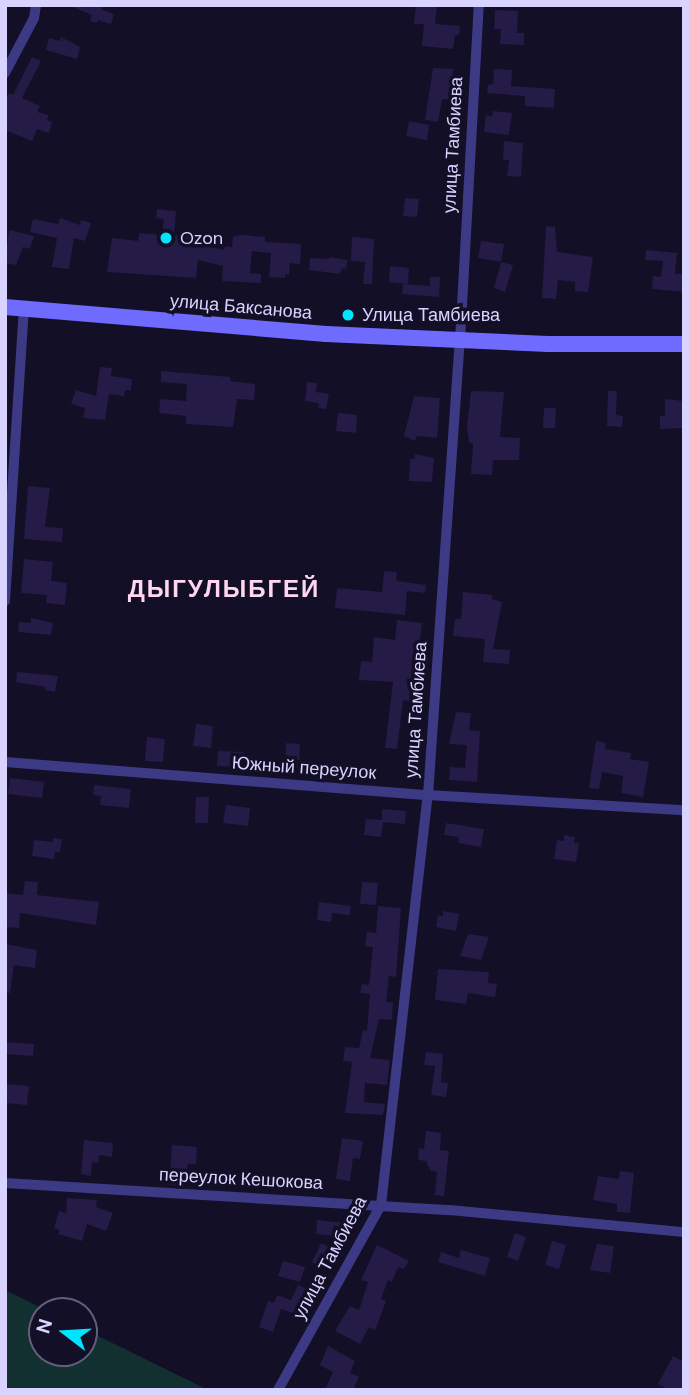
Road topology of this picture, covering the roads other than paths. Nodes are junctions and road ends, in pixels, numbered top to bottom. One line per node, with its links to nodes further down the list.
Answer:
1 (36, 5): 3 (street)
2 (479, 5): 6 (street, улица Тамбиева)
3 (5, 73)
4 (5, 307): 5 (main road, улица Баксанова)
5 (24, 309): 6 (main road, улица Баксанова); 8 (street)
6 (460, 341): 7 (main road, улица Баксанова); 10 (street, улица Тамбиева)
7 (684, 344)
8 (5, 601)
9 (5, 762): 10 (street, Южный переулок)
10 (428, 795): 11 (street, Южный переулок); 13 (street, улица Тамбиева)
11 (684, 810)
12 (5, 1182): 13 (street, переулок Кешокова)
13 (381, 1205): 14 (street, переулок Кешокова); 15 (street, улица Тамбиева)
14 (684, 1232)
15 (278, 1390)

